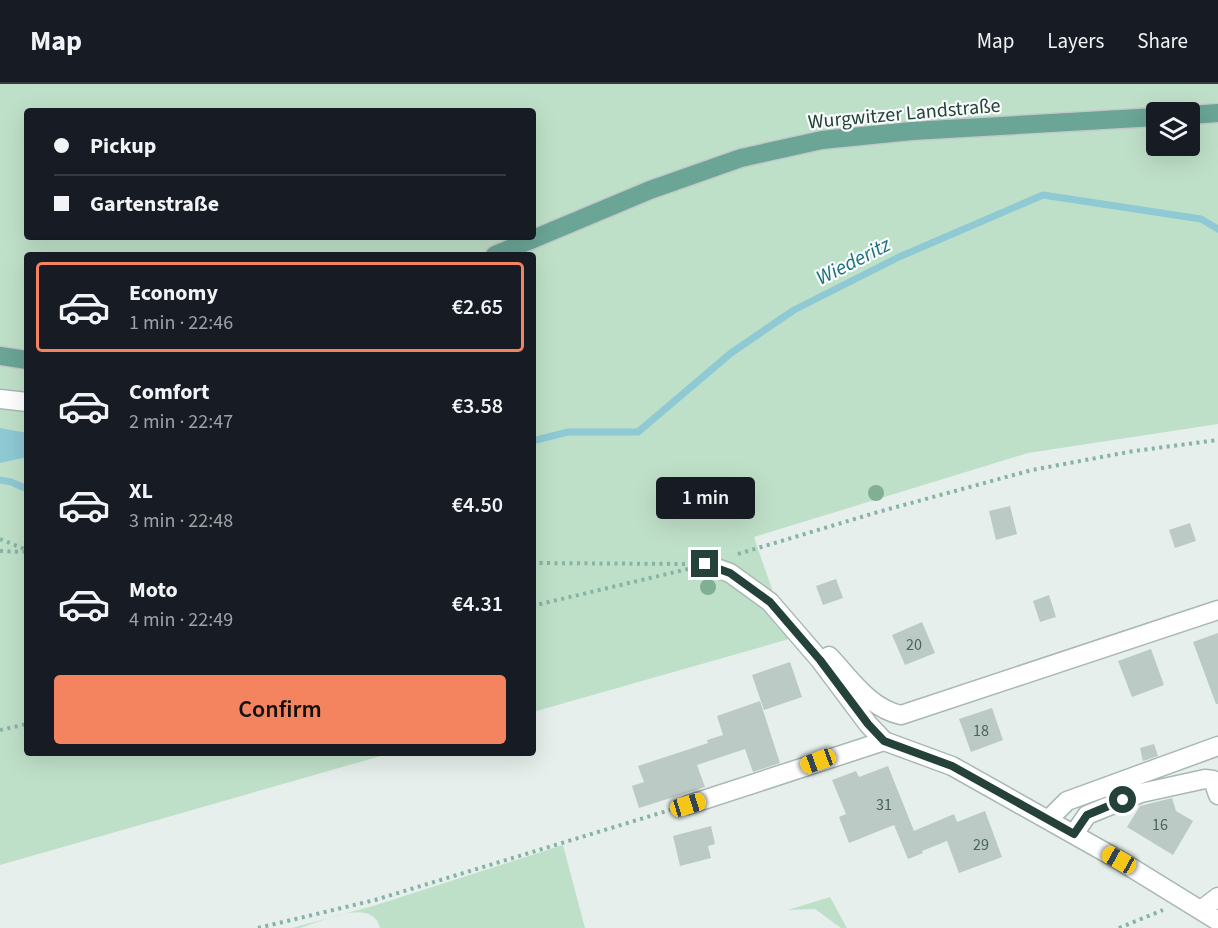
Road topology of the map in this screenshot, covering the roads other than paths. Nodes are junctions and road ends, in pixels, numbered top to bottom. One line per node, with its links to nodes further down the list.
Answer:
1 (1218, 113): 2 (main road)
2 (1200, 114)
3 (1146, 118): 4 (main road, Wurgwitzer Landstraße)
4 (536, 238)
5 (531, 240): 6 (main road, Wurgwitzer Landstraße)
6 (502, 252)
7 (0, 356): 8 (main road)
8 (24, 360)
9 (0, 399): 10 (street)
10 (24, 402)
11 (705, 564): 14 (street)
12 (1218, 610): 13 (street)
13 (828, 655)
14 (884, 741): 17 (street); 18 (street)
15 (1218, 746): 18 (street)
16 (1218, 795): 19 (street)
17 (688, 805)
18 (1048, 820): 19 (street)
19 (1074, 834): 21 (street)
20 (1218, 897): 21 (street)
21 (1193, 906): 22 (street)
22 (1218, 921)

